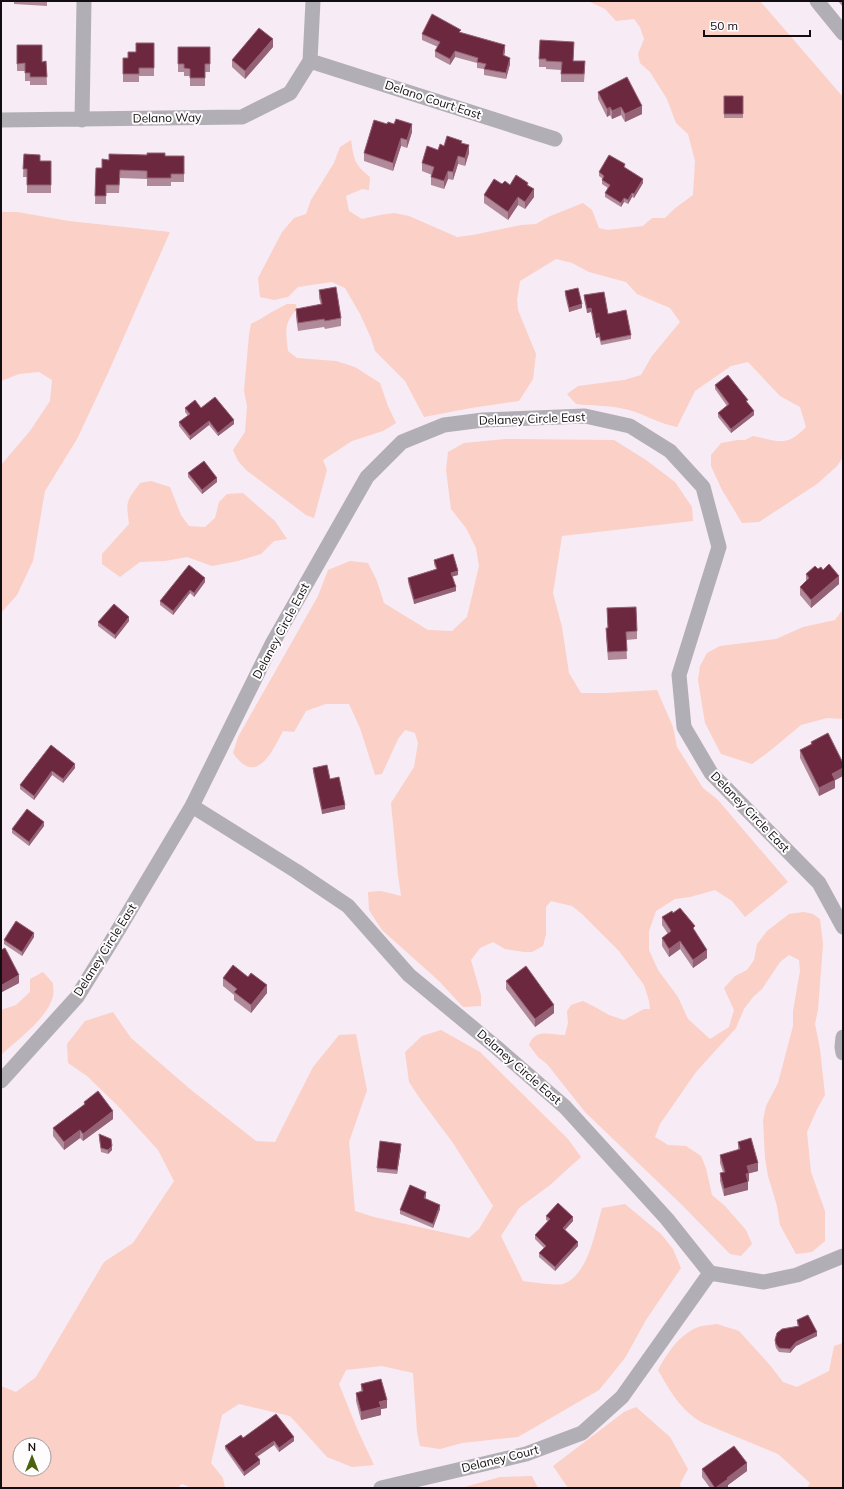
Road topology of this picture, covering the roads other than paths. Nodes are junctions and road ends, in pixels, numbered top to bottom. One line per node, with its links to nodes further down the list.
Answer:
1 (84, 1): 7 (street)
2 (313, 1): 5 (street)
3 (817, 1): 4 (street)
4 (843, 34)
5 (310, 61): 7 (street, Delano Way); 8 (street, Delano Court East)
6 (1, 120): 7 (street, Delano Way)
7 (82, 120)
8 (555, 139)
9 (192, 806): 10 (street, Delaney Circle East); 13 (street, Delaney Circle East); 15 (street, Delaney Circle East)
10 (843, 926)
11 (843, 1037): 12 (street)
12 (843, 1053)
13 (1, 1082)
14 (843, 1256): 15 (street)
15 (710, 1273): 16 (street, Delaney Court)
16 (381, 1488)

